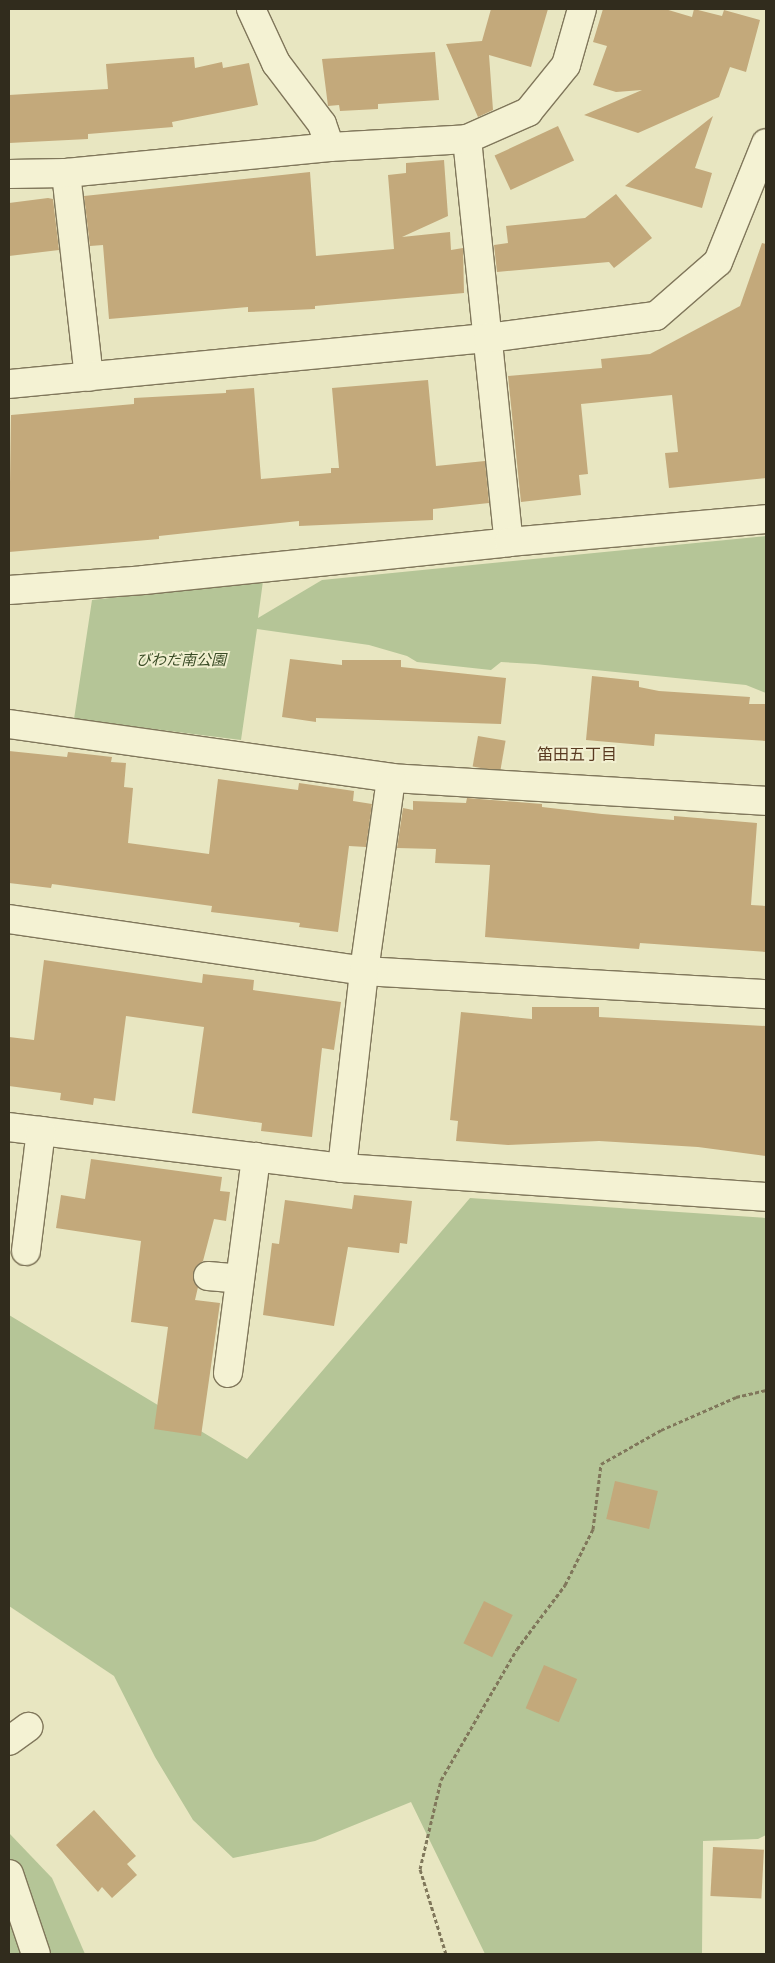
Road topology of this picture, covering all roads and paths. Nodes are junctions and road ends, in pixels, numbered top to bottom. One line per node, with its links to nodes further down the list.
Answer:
1 (251, 9): 5 (street)
2 (582, 9): 3 (street)
3 (467, 139): 5 (street); 8 (street)
4 (766, 143): 8 (street)
5 (330, 147): 6 (street)
6 (66, 173): 7 (street); 9 (street)
7 (9, 174)
8 (488, 338): 9 (street); 12 (street)
9 (89, 377): 10 (street)
10 (9, 384)
11 (766, 519): 12 (street)
12 (508, 542): 13 (street)
13 (9, 590)
14 (9, 724): 15 (street)
15 (392, 778): 16 (street); 18 (street)
16 (766, 801)
17 (9, 919): 18 (street)
18 (364, 970): 19 (street); 23 (street)
19 (766, 994)
20 (9, 1127): 21 (street)
21 (42, 1131): 22 (street); 25 (street)
22 (256, 1157): 23 (street); 27 (street)
23 (342, 1168): 24 (street)
24 (766, 1197)
25 (26, 1250)
26 (208, 1276): 27 (street)
27 (240, 1279): 28 (street)
28 (228, 1373)
29 (766, 1390): 32 (path)
30 (9, 1874): 31 (street)
31 (36, 1954)
32 (446, 1954)

